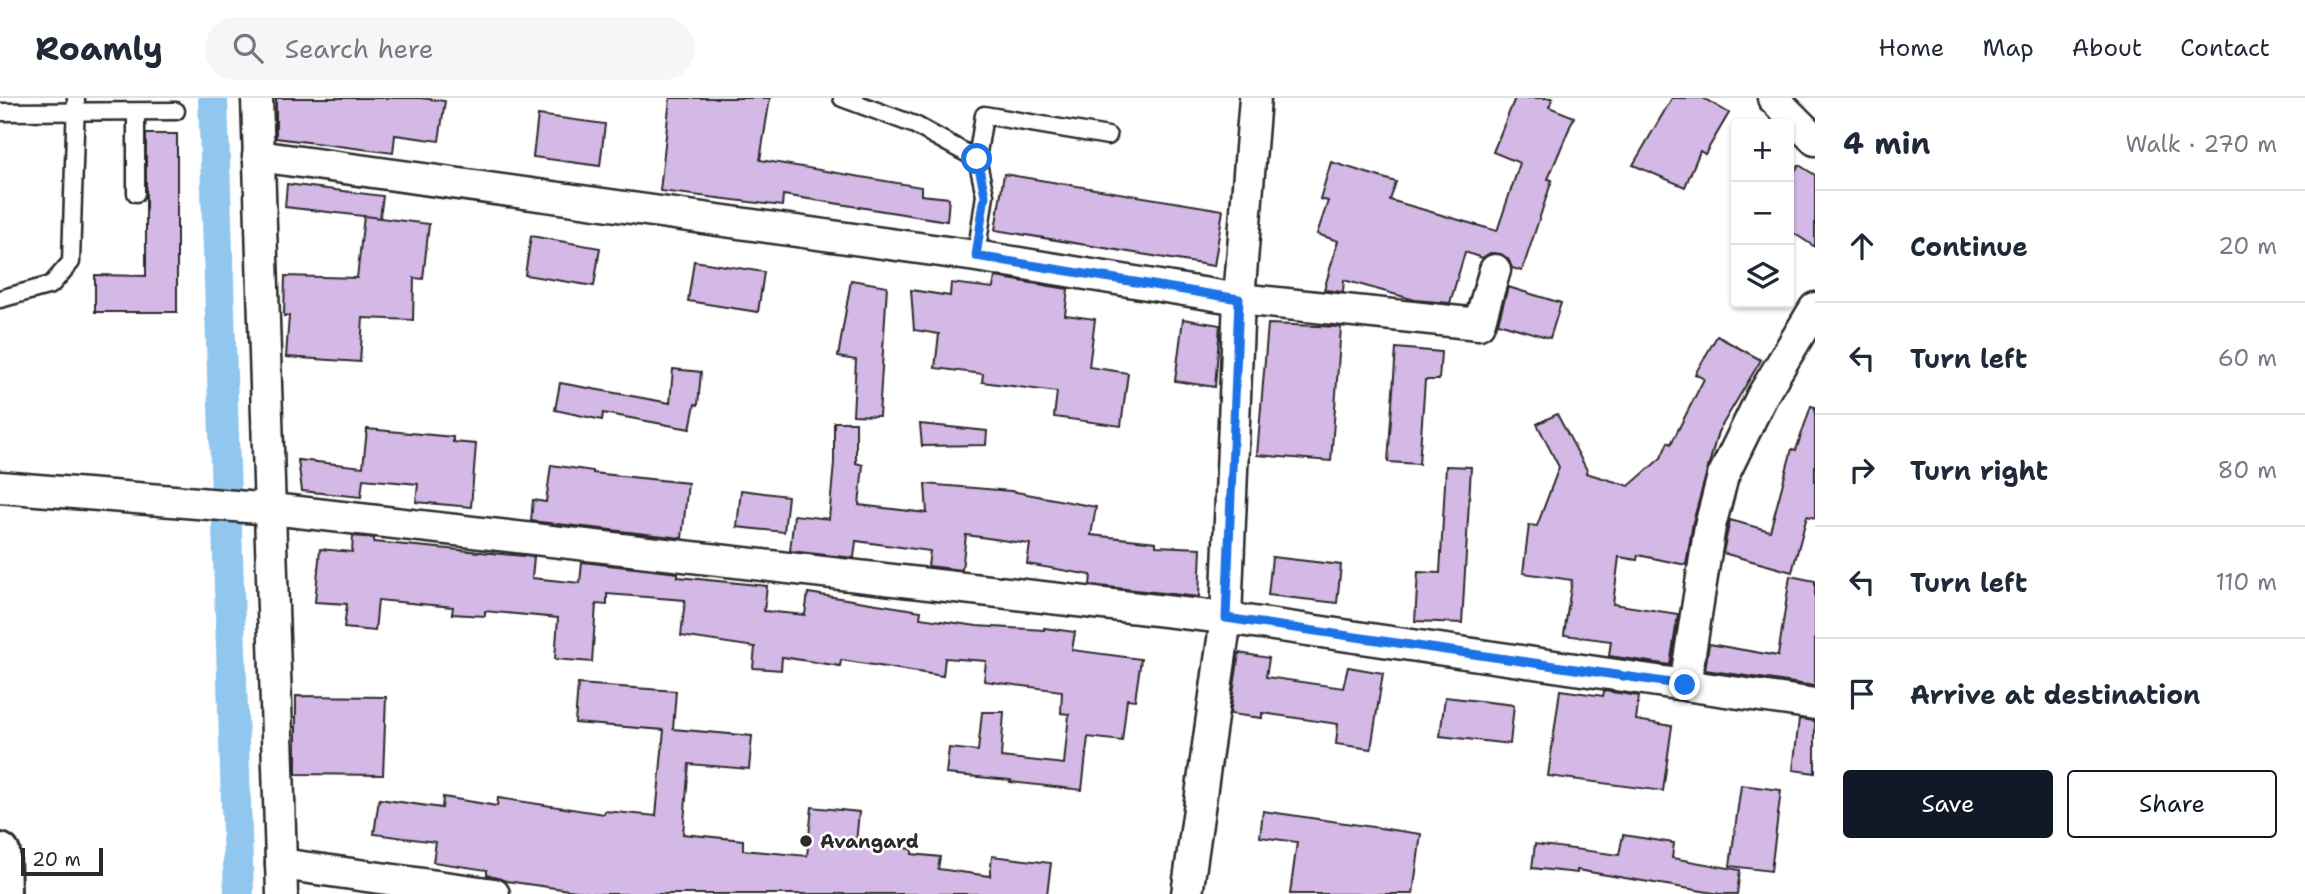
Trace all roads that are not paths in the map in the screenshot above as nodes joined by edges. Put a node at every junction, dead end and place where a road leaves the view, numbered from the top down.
1 (257, 98) edge
2 (842, 98) edge
3 (1255, 98) edge
4 (1773, 98) edge
5 (76, 105) edge
6 (176, 111) dead end
7 (0, 112) edge
8 (136, 113) junction
9 (1108, 135) dead end
10 (1815, 140) edge
11 (258, 156) junction
12 (977, 159) junction
13 (135, 193) dead end
14 (976, 256) junction
15 (1495, 270) dead end
16 (0, 299) edge
17 (1239, 299) junction
18 (1815, 308) edge
19 (0, 487) edge
20 (272, 509) junction
21 (1226, 618) junction
22 (1685, 685) junction
23 (1815, 704) edge
24 (0, 853) edge
25 (281, 864) junction
26 (1, 894) edge
27 (282, 894) edge
28 (494, 894) edge
29 (1187, 894) edge

1 - 11 street
2 - 12 lane
3 - 17 street
4 - 10 street
5 - 7 lane
5 - 8 lane
5 - 16 lane
6 - 8 lane
8 - 13 lane
9 - 12 lane
11 - 14 street
11 - 20 street
12 - 14 lane
14 - 17 street
15 - 17 street
17 - 21 street
18 - 22 street
19 - 20 street
20 - 21 street
20 - 25 street
21 - 22 street
21 - 29 street
22 - 23 street
24 - 26 main road
25 - 27 street
25 - 28 street

